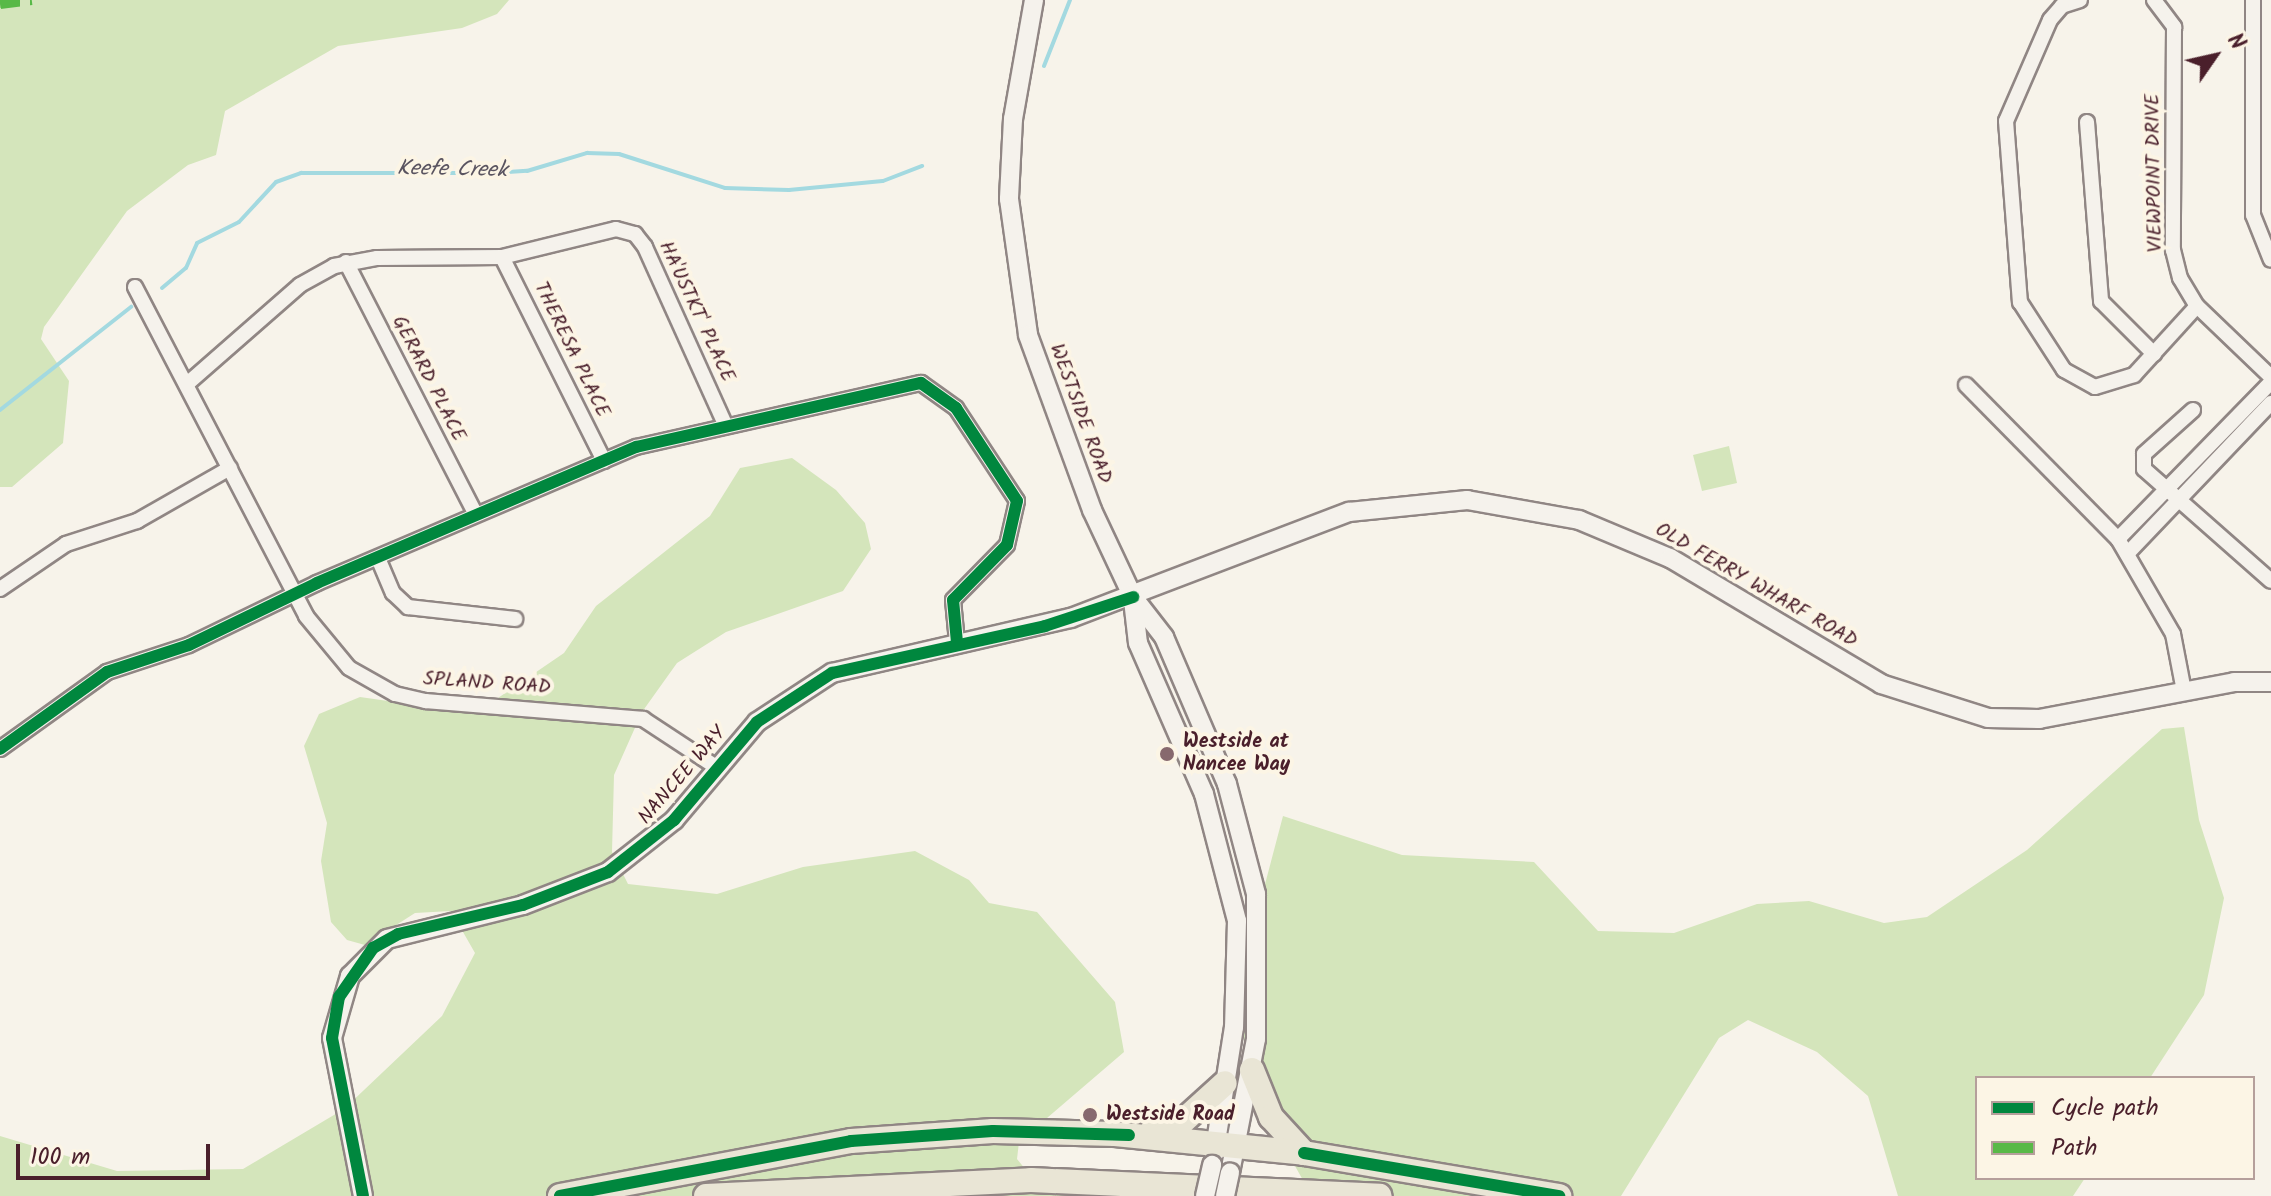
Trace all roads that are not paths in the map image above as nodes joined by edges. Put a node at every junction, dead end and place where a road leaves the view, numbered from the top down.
1 (1034, 0) edge
2 (2080, 0) edge
3 (2154, 0) edge
4 (2253, 0) edge
5 (2087, 122) dead end
6 (502, 257) junction
7 (2271, 260) edge
8 (346, 262) junction
9 (135, 287) dead end
10 (2197, 306) junction
11 (2154, 354) junction
12 (2271, 379) edge
13 (187, 384) junction
14 (1966, 385) dead end
15 (2271, 403) edge
16 (2193, 410) dead end
17 (725, 424) junction
18 (604, 461) junction
19 (230, 468) junction
20 (2166, 489) junction
21 (2179, 499) junction
22 (475, 513) junction
23 (2118, 539) junction
24 (2128, 553) junction
25 (378, 558) junction
26 (2271, 581) edge
27 (0, 589) edge
28 (293, 594) junction
29 (1133, 597) junction
30 (515, 619) dead end
31 (957, 642) junction
32 (2271, 682) edge
33 (2184, 691) junction
34 (0, 749) edge
35 (716, 767) junction
36 (1252, 1070) junction
37 (1225, 1083) junction
38 (1129, 1135) junction
39 (1221, 1152) junction
40 (1304, 1153) junction
41 (363, 1196) edge
42 (560, 1196) edge
43 (706, 1196) edge
44 (1205, 1196) edge
45 (1225, 1196) edge
46 (1380, 1196) edge
47 (1559, 1196) edge

1 - 29 street, WESTSIDE ROAD
2 - 11 street
3 - 10 street, VIEWPOINT DRIVE
4 - 7 street
5 - 11 street
6 - 8 street, HA'USTKT' PLACE
6 - 17 street, HA'USTKT' PLACE
6 - 18 street, THERESA PLACE
8 - 13 street, HA'USTKT' PLACE
8 - 22 street, GERARD PLACE
9 - 13 street, SPLAND ROAD
10 - 11 street
10 - 12 street, VIEWPOINT DRIVE
12 - 20 street
13 - 19 street, SPLAND ROAD
14 - 23 street
15 - 21 street
16 - 20 street
17 - 18 street
17 - 31 street
18 - 22 street
19 - 27 street
19 - 28 street, SPLAND ROAD
20 - 21 street
20 - 23 street
21 - 24 street
21 - 26 street
22 - 25 street
23 - 24 street
24 - 33 street
25 - 28 street
25 - 30 street
28 - 34 street
28 - 35 street, SPLAND ROAD
29 - 31 street, NANCEE WAY
29 - 33 street, OLD FERRY WHARF ROAD
29 - 36 street, WESTSIDE ROAD
29 - 37 street, WESTSIDE ROAD
31 - 35 street, NANCEE WAY
32 - 33 street, OLD FERRY WHARF ROAD
35 - 41 street, NANCEE WAY
36 - 39 street, WESTSIDE ROAD
36 - 40 highway
37 - 38 highway
37 - 39 street, WESTSIDE ROAD
38 - 39 highway
38 - 42 highway
39 - 40 highway
39 - 44 street, WESTSIDE ROAD, bridge
39 - 45 street, WESTSIDE ROAD, bridge
40 - 47 highway
43 - 46 highway

